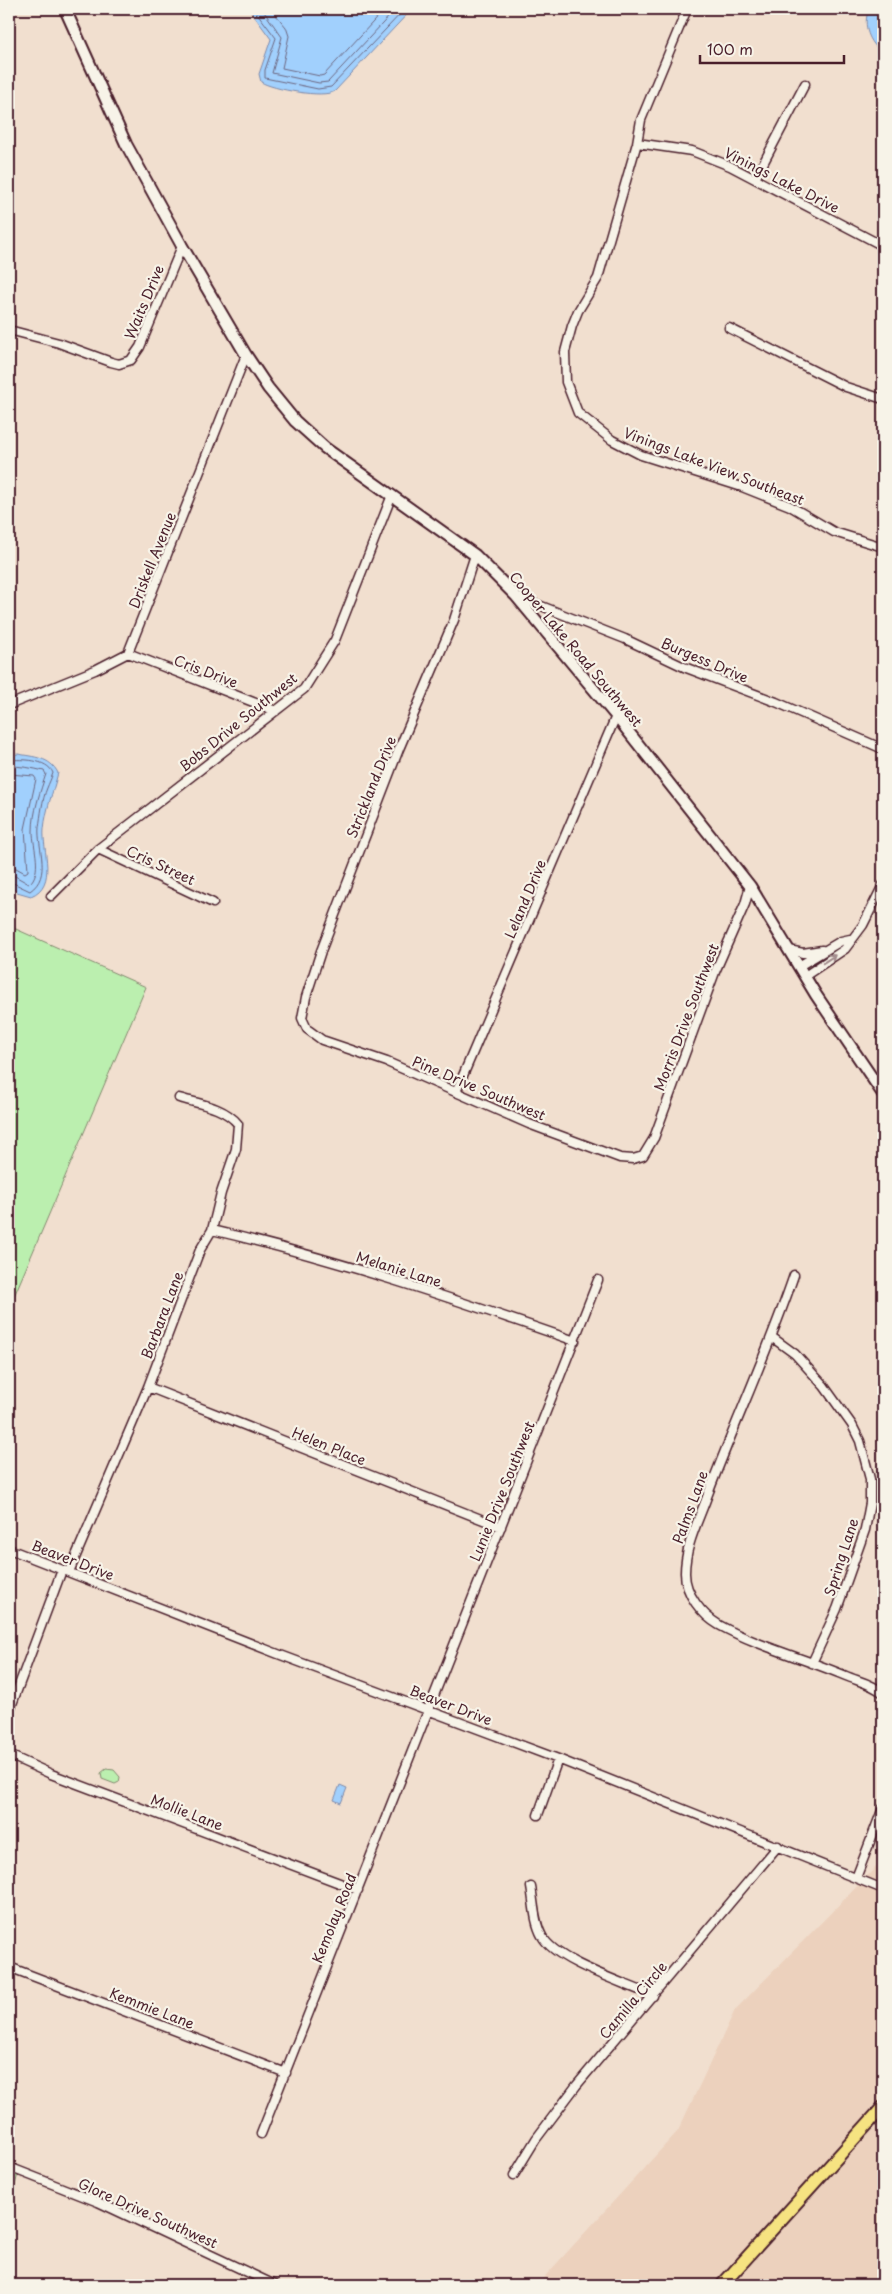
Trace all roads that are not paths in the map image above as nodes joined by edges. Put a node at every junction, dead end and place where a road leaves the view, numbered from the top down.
1 (65, 9) edge
2 (687, 9) edge
3 (806, 84) dead end
4 (637, 144) junction
5 (755, 179) junction
6 (182, 246) junction
7 (883, 246) edge
8 (729, 328) dead end
9 (9, 330) edge
10 (246, 355) junction
11 (883, 399) edge
12 (392, 495) junction
13 (883, 547) edge
14 (475, 555) junction
15 (516, 596) junction
16 (128, 654) junction
17 (9, 705) edge
18 (276, 711) junction
19 (616, 716) junction
20 (883, 749) edge
21 (98, 849) junction
22 (883, 885) edge
23 (750, 886) junction
24 (51, 896) dead end
25 (213, 903) dead end
26 (850, 940) junction
27 (828, 948) junction
28 (789, 950) junction
29 (799, 966) junction
30 (805, 976) junction
31 (307, 1029) joint
32 (456, 1092) junction
33 (882, 1092) edge
34 (179, 1098) dead end
35 (643, 1156) joint
36 (212, 1230) junction
37 (794, 1275) dead end
38 (598, 1280) dead end
39 (773, 1338) junction
40 (575, 1341) junction
41 (148, 1387) junction
42 (502, 1527) junction
43 (9, 1549) edge
44 (66, 1571) junction
45 (812, 1663) junction
46 (883, 1693) edge
47 (429, 1710) junction
48 (9, 1712) edge
49 (9, 1755) edge
50 (558, 1759) junction
51 (883, 1808) edge
52 (538, 1815) dead end
53 (778, 1846) junction
54 (856, 1878) junction
55 (531, 1888) dead end
56 (883, 1889) edge
57 (358, 1890) junction
58 (9, 1967) edge
59 (653, 1996) junction
60 (286, 2073) junction
61 (883, 2107) edge
62 (261, 2134) dead end
63 (9, 2167) edge
64 (514, 2175) dead end
65 (275, 2285) edge
66 (722, 2285) edge

1 - 6 street, Cooper Lake Road Southwest
2 - 4 street, Vinings Lake View Southeast
3 - 5 street
4 - 5 street, Vinings Lake Drive
4 - 13 street, Vinings Lake View Southeast
5 - 7 street, Vinings Lake Drive
6 - 9 street, Waits Drive
6 - 10 street, Cooper Lake Road Southwest
8 - 11 street
10 - 12 street, Cooper Lake Road Southwest
10 - 16 street, Driskell Avenue
12 - 14 street, Cooper Lake Road Southwest
12 - 18 street, Bobs Drive Southwest
14 - 15 street, Cooper Lake Road Southwest
14 - 31 street, Strickland Drive
15 - 19 street, Cooper Lake Road Southwest
15 - 20 street, Burgess Drive
16 - 17 street
16 - 18 street, Cris Drive
18 - 21 street, Bobs Drive Southwest
19 - 23 street, Cooper Lake Road Southwest
19 - 32 street, Leland Drive
21 - 24 street, Bobs Drive Southwest
21 - 25 street, Cris Street
22 - 26 street
23 - 28 street, Cooper Lake Road Southwest
23 - 35 street, Morris Drive Southwest
26 - 27 street
30 -> 26 street
27 - 28 street
27 - 29 street
28 - 29 street, Cooper Lake Road Southwest
29 - 30 street, Cooper Lake Road Southwest
30 - 33 street, Cooper Lake Road Southwest
31 - 32 street, Pine Drive Southwest
32 - 35 street, Pine Drive Southwest
34 - 36 street, Barbara Lane
36 - 40 street, Melanie Lane
36 - 41 street, Barbara Lane
37 - 39 street, Palms Lane
38 - 40 street, Lunie Drive Southwest
39 - 45 street, Spring Lane
39 - 45 street, Palms Lane
40 - 42 street, Lunie Drive Southwest
41 - 42 street, Helen Place
41 - 44 street, Barbara Lane
42 - 47 street, Lunie Drive Southwest
43 - 44 street, Beaver Drive
44 - 47 street, Beaver Drive
44 - 48 street, Barbara Lane
45 - 46 street, Palms Lane
47 - 50 street, Beaver Drive
47 - 57 street, Kemolay Road
49 - 57 street, Mollie Lane
50 - 52 street
50 - 53 street, Beaver Drive
51 - 54 street
53 - 54 street, Beaver Drive
53 - 59 street, Camilla Circle
54 - 56 street, Beaver Drive
55 - 59 street
57 - 60 street, Kemolay Road
58 - 60 street, Kemmie Lane
59 - 64 street, Camilla Circle
60 - 62 street, Kemolay Road
61 - 66 main road
63 - 65 street, Glore Drive Southwest

